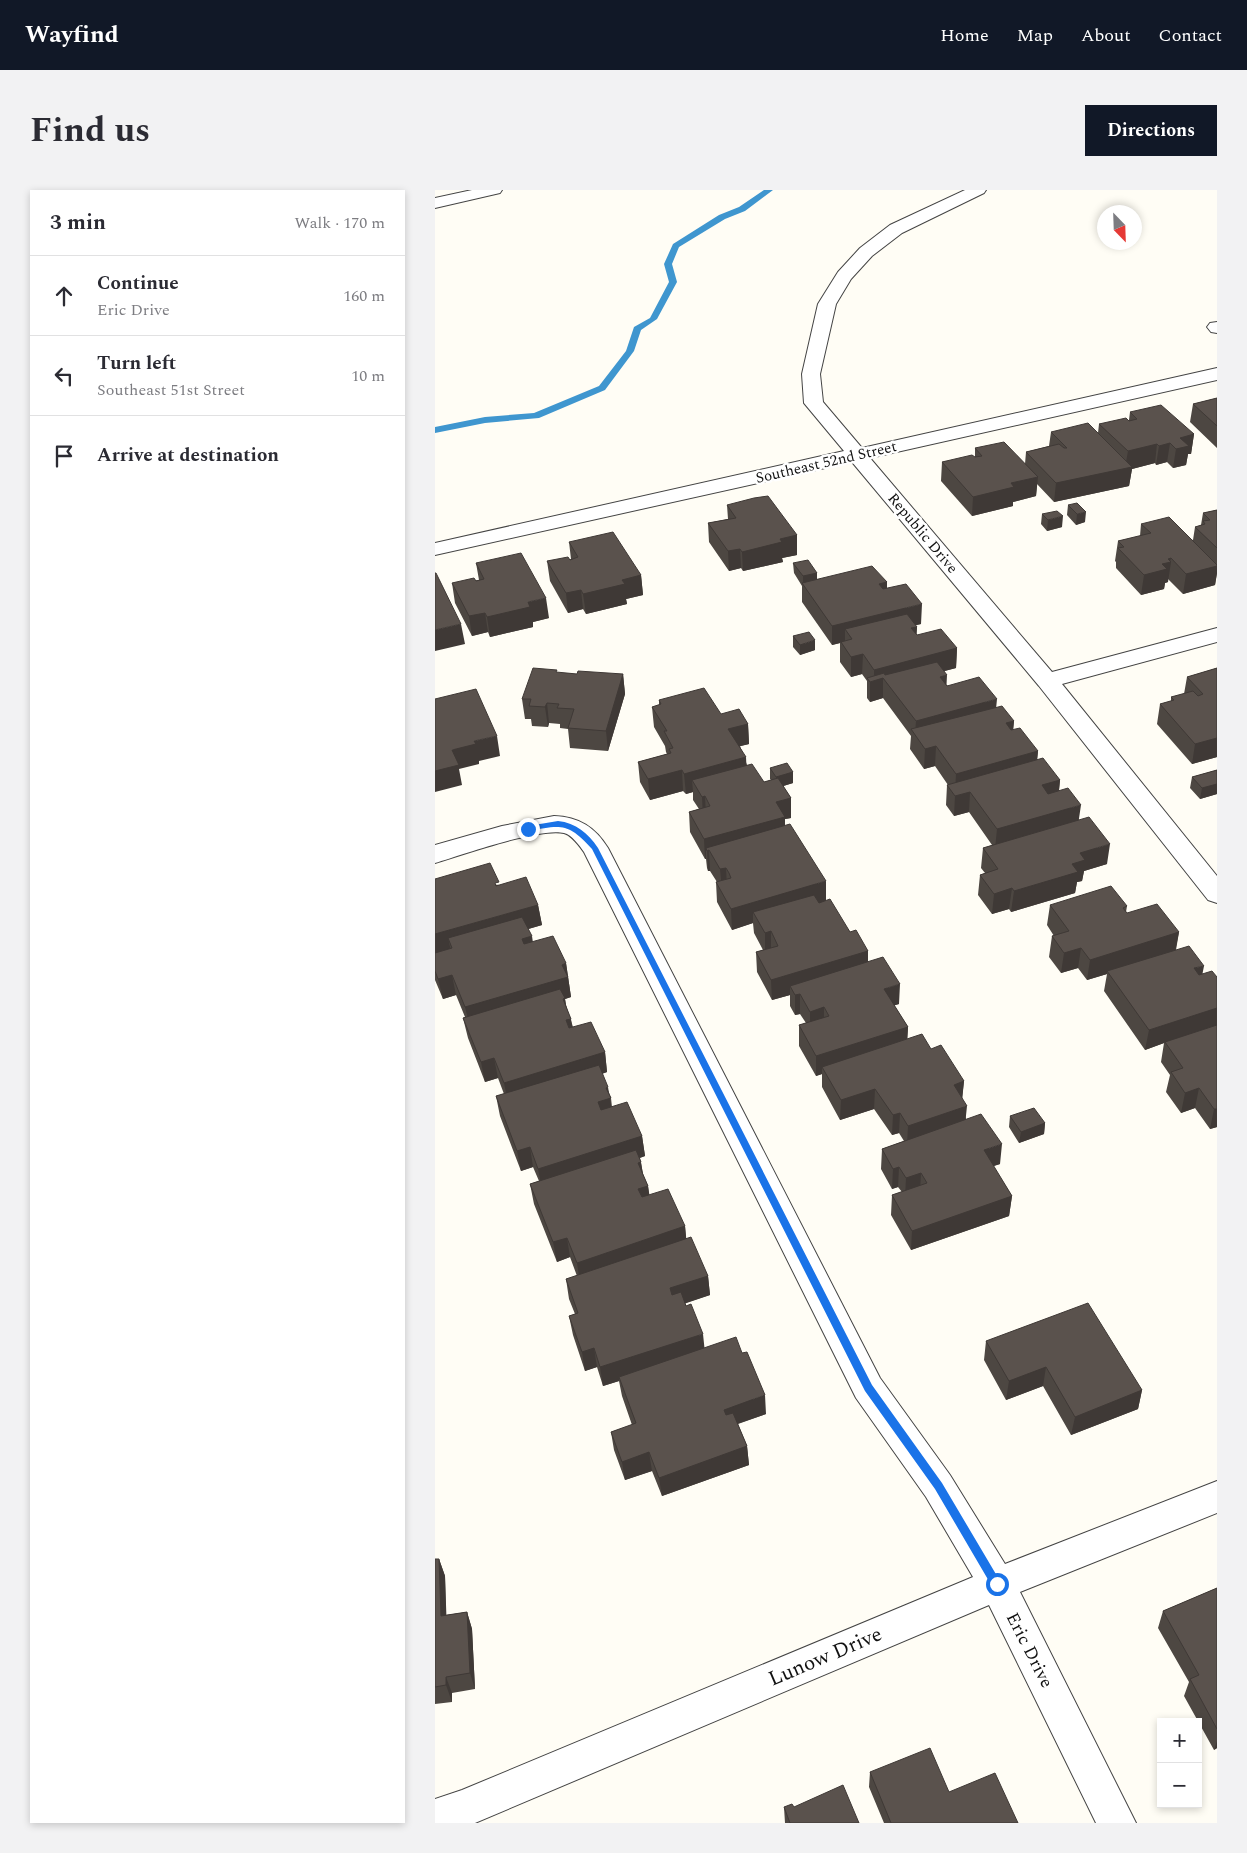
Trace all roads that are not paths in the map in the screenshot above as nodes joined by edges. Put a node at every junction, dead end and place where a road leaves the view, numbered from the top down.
1 (494, 190) edge
2 (978, 190) edge
3 (435, 202) edge
4 (1217, 374) edge
5 (857, 454) junction
6 (435, 549) edge
7 (1217, 635) edge
8 (1047, 682) junction
9 (435, 854) edge
10 (1217, 894) edge
11 (1217, 1497) edge
12 (997, 1584) junction
13 (435, 1818) edge
14 (1117, 1823) edge

1 - 3 street
2 - 5 street, Republic Drive
4 - 5 street, Southeast 52nd Street
5 - 6 street, Southeast 52nd Street
5 - 8 street, Republic Drive
7 - 8 street
8 - 10 street, Republic Drive
9 - 12 street, Eric Drive
11 - 12 street, Lunow Drive
12 - 13 street, Lunow Drive
12 - 14 street, Eric Drive

